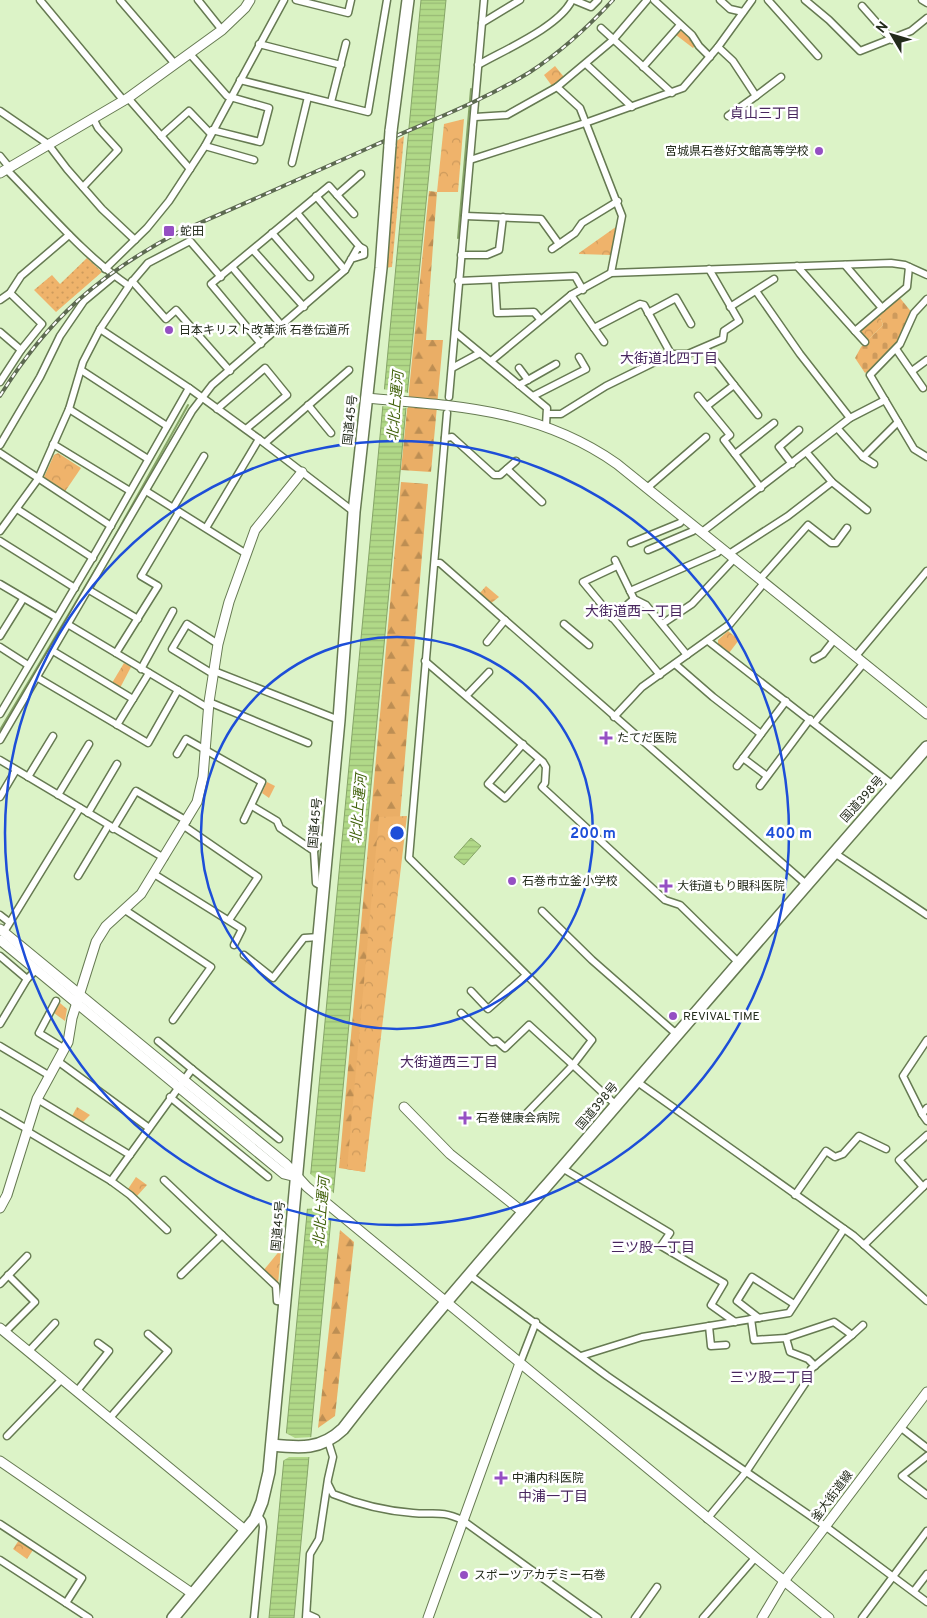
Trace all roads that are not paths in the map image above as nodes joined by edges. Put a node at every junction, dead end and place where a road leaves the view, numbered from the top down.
1 (40, 0) edge
2 (120, 0) edge
3 (198, 0) edge
4 (250, 0) edge
5 (284, 0) edge
6 (296, 0) edge
7 (351, 0) edge
8 (387, 0) edge
9 (408, 0) edge
10 (484, 0) edge
11 (520, 0) edge
12 (573, 0) edge
13 (598, 0) edge
14 (647, 0) edge
15 (654, 0) edge
16 (720, 0) edge
17 (752, 0) edge
18 (768, 0) edge
19 (805, 0) edge
20 (922, 0) edge
21 (927, 3) edge
22 (862, 6) dead end
23 (743, 12) junction
24 (482, 22) junction
25 (926, 22) edge
26 (680, 25) junction
27 (601, 28) dead end
28 (222, 30) junction
29 (613, 40) junction
30 (892, 40) junction
31 (346, 43) dead end
32 (260, 44) junction
33 (718, 47) junction
34 (190, 54) junction
35 (818, 56) dead end
36 (710, 57) junction
37 (175, 64) junction
38 (586, 64) junction
39 (341, 65) junction
40 (478, 65) junction
41 (643, 66) junction
42 (781, 77) dead end
43 (240, 80) junction
44 (557, 87) junction
45 (672, 93) junction
46 (756, 96) junction
47 (308, 97) junction
48 (126, 99) junction
49 (230, 99) junction
50 (331, 102) junction
51 (632, 107) junction
52 (0, 110) edge
53 (728, 116) dead end
54 (475, 117) junction
55 (93, 118) junction
56 (586, 123) junction
57 (211, 132) junction
58 (161, 136) junction
59 (48, 144) junction
60 (205, 146) junction
61 (0, 156) edge
62 (254, 160) dead end
63 (470, 160) junction
64 (292, 163) dead end
65 (190, 169) junction
66 (5, 170) edge
67 (362, 174) dead end
68 (83, 187) junction
69 (337, 195) junction
70 (316, 196) junction
71 (618, 201) junction
72 (297, 212) junction
73 (354, 214) dead end
74 (465, 216) junction
75 (503, 218) junction
76 (272, 233) junction
77 (69, 235) junction
78 (135, 240) junction
79 (559, 244) junction
80 (552, 249) dead end
81 (253, 250) junction
82 (461, 254) junction
83 (845, 265) junction
84 (797, 266) junction
85 (232, 267) junction
86 (910, 267) junction
87 (105, 269) junction
88 (709, 269) junction
89 (345, 270) junction
90 (611, 273) junction
91 (927, 275) edge
92 (114, 276) junction
93 (221, 276) junction
94 (310, 277) dead end
95 (774, 279) dead end
96 (495, 280) junction
97 (458, 281) junction
98 (130, 283) junction
99 (583, 290) junction
100 (756, 291) junction
101 (10, 293) junction
102 (571, 295) junction
103 (927, 299) edge
104 (0, 300) edge
105 (304, 307) junction
106 (730, 307) junction
107 (882, 308) junction
108 (648, 313) junction
109 (540, 319) junction
110 (691, 324) dead end
111 (282, 326) junction
112 (594, 328) junction
113 (100, 329) junction
114 (856, 331) junction
115 (0, 332) edge
116 (455, 332) junction
117 (604, 342) dead end
118 (866, 342) dead end
119 (261, 344) junction
120 (705, 348) junction
121 (896, 349) junction
122 (21, 350) junction
123 (480, 353) junction
124 (671, 354) junction
125 (578, 357) dead end
126 (927, 360) edge
127 (491, 361) junction
128 (556, 364) dead end
129 (452, 368) junction
130 (519, 368) dead end
131 (81, 370) junction
132 (349, 370) dead end
133 (230, 371) junction
134 (912, 371) junction
135 (528, 380) junction
136 (0, 382) edge
137 (519, 385) junction
138 (734, 385) junction
139 (189, 388) junction
140 (923, 388) dead end
141 (533, 396) junction
142 (698, 396) dead end
143 (202, 397) junction
144 (449, 397) dead end
145 (372, 399) junction
146 (885, 400) junction
147 (308, 405) junction
148 (707, 406) junction
149 (69, 409) junction
150 (217, 409) junction
151 (448, 413) dead end
152 (548, 414) junction
153 (758, 415) dead end
154 (850, 418) junction
155 (898, 422) junction
156 (774, 423) dead end
157 (546, 425) junction
158 (167, 426) junction
159 (246, 429) junction
160 (838, 429) junction
161 (799, 430) dead end
162 (331, 433) dead end
163 (706, 437) dead end
164 (445, 438) junction
165 (262, 441) junction
166 (53, 444) junction
167 (0, 445) edge
168 (807, 453) junction
169 (0, 454) edge
170 (735, 454) junction
171 (204, 456) dead end
172 (863, 457) junction
173 (927, 457) edge
174 (148, 459) junction
175 (516, 461) dead end
176 (792, 464) junction
177 (874, 464) dead end
178 (507, 469) junction
179 (302, 472) junction
180 (38, 479) junction
181 (832, 482) junction
182 (647, 488) junction
183 (760, 488) junction
184 (130, 491) junction
185 (146, 491) junction
186 (542, 502) dead end
187 (17, 509) junction
188 (176, 510) junction
189 (866, 510) dead end
190 (354, 512) junction
191 (684, 518) junction
192 (111, 526) junction
193 (206, 528) junction
194 (847, 528) dead end
195 (699, 530) junction
196 (0, 531) edge
197 (0, 541) edge
198 (631, 543) dead end
199 (648, 550) dead end
200 (245, 553) junction
201 (728, 554) junction
202 (93, 558) junction
203 (435, 563) junction
204 (927, 570) edge
205 (762, 581) junction
206 (0, 584) edge
207 (74, 588) junction
208 (89, 590) junction
209 (630, 591) junction
210 (23, 599) junction
211 (634, 599) junction
212 (173, 612) dead end
213 (56, 617) junction
214 (612, 618) junction
215 (138, 619) junction
216 (504, 620) junction
217 (564, 624) dead end
218 (662, 624) junction
219 (68, 625) junction
220 (0, 636) edge
221 (834, 640) junction
222 (708, 641) junction
223 (487, 642) dead end
224 (218, 644) junction
225 (589, 645) dead end
226 (0, 647) edge
227 (53, 651) junction
228 (116, 653) junction
229 (687, 655) junction
230 (855, 657) junction
231 (814, 659) dead end
232 (425, 661) junction
233 (676, 664) junction
234 (863, 664) junction
235 (28, 665) junction
236 (141, 668) junction
237 (214, 672) junction
238 (489, 672) dead end
239 (149, 673) junction
240 (660, 675) junction
241 (38, 678) junction
242 (178, 690) junction
243 (467, 695) junction
244 (0, 696) edge
245 (133, 699) junction
246 (8, 701) junction
247 (786, 701) junction
248 (208, 705) junction
249 (0, 714) edge
250 (927, 714) edge
251 (614, 717) junction
252 (339, 720) junction
253 (812, 721) junction
254 (117, 725) junction
255 (761, 734) junction
256 (53, 736) dead end
257 (0, 740) edge
258 (308, 743) dead end
259 (89, 744) dead end
260 (523, 744) junction
261 (927, 747) edge
262 (206, 750) junction
263 (177, 754) dead end
264 (743, 758) junction
265 (0, 760) edge
266 (539, 760) junction
267 (117, 764) dead end
268 (737, 766) dead end
269 (16, 770) junction
270 (767, 776) junction
271 (28, 777) junction
272 (893, 785) junction
273 (760, 786) dead end
274 (58, 795) junction
275 (0, 797) edge
276 (252, 806) junction
277 (80, 808) junction
278 (88, 813) junction
279 (244, 820) dead end
280 (186, 823) junction
281 (111, 827) junction
282 (328, 840) junction
283 (314, 850) junction
284 (833, 852) junction
285 (164, 858) junction
286 (154, 874) junction
287 (78, 876) dead end
288 (806, 884) junction
289 (323, 887) junction
290 (125, 910) junction
291 (542, 911) dead end
292 (0, 915) edge
293 (927, 915) edge
294 (230, 920) junction
295 (9, 922) junction
296 (319, 937) junction
297 (2, 938) edge
298 (234, 945) dead end
299 (244, 955) dead end
300 (0, 956) edge
301 (738, 962) junction
302 (35, 971) junction
303 (525, 976) junction
304 (27, 979) junction
305 (472, 991) dead end
306 (80, 994) junction
307 (56, 1001) dead end
308 (76, 1004) junction
309 (461, 1013) dead end
310 (173, 1020) dead end
311 (0, 1024) edge
312 (679, 1032) junction
313 (927, 1040) edge
314 (158, 1041) dead end
315 (0, 1046) edge
316 (65, 1049) junction
317 (58, 1062) junction
318 (573, 1065) junction
319 (192, 1069) junction
320 (50, 1076) junction
321 (184, 1079) junction
322 (636, 1081) junction
323 (178, 1087) junction
324 (170, 1097) junction
325 (38, 1099) junction
326 (616, 1105) junction
327 (404, 1107) dead end
328 (927, 1108) edge
329 (0, 1114) edge
330 (922, 1114) junction
331 (520, 1120) dead end
332 (927, 1120) edge
333 (149, 1128) junction
334 (27, 1130) junction
335 (927, 1135) edge
336 (279, 1139) dead end
337 (886, 1149) dead end
338 (130, 1155) junction
339 (562, 1168) junction
340 (268, 1177) dead end
341 (164, 1180) dead end
342 (300, 1180) junction
343 (111, 1181) junction
344 (925, 1185) edge
345 (795, 1195) junction
346 (0, 1208) edge
347 (524, 1213) junction
348 (167, 1230) dead end
349 (844, 1230) junction
350 (222, 1235) junction
351 (864, 1245) junction
352 (27, 1256) dead end
353 (468, 1274) junction
354 (8, 1275) junction
355 (182, 1275) dead end
356 (1, 1281) edge
357 (446, 1301) junction
358 (927, 1301) edge
359 (285, 1302) junction
360 (794, 1304) junction
361 (759, 1318) junction
362 (752, 1319) junction
363 (536, 1322) junction
364 (735, 1322) junction
365 (55, 1323) dead end
366 (709, 1326) junction
367 (863, 1326) dead end
368 (3, 1330) edge
369 (148, 1334) dead end
370 (852, 1335) junction
371 (786, 1338) junction
372 (98, 1343) dead end
373 (726, 1345) dead end
374 (29, 1351) junction
375 (581, 1356) junction
376 (520, 1363) junction
377 (815, 1366) junction
378 (62, 1379) junction
379 (77, 1391) junction
380 (927, 1392) edge
381 (109, 1419) junction
382 (900, 1427) junction
383 (7, 1436) dead end
384 (328, 1441) junction
385 (276, 1446) junction
386 (927, 1448) edge
387 (927, 1456) edge
388 (0, 1460) edge
389 (746, 1472) junction
390 (328, 1484) junction
391 (927, 1495) edge
392 (257, 1514) junction
393 (707, 1519) junction
394 (462, 1520) junction
395 (0, 1524) edge
396 (825, 1526) junction
397 (246, 1531) junction
398 (927, 1531) edge
399 (756, 1558) junction
400 (0, 1560) edge
401 (927, 1574) edge
402 (894, 1576) junction
403 (784, 1581) junction
404 (656, 1587) dead end
405 (914, 1591) junction
406 (193, 1594) junction
407 (927, 1602) edge
408 (66, 1603) junction
409 (306, 1616) edge
410 (89, 1618) edge
411 (172, 1618) edge
412 (254, 1618) edge
413 (316, 1618) edge
414 (428, 1618) edge
415 (598, 1618) edge
416 (636, 1618) edge
417 (703, 1618) edge
418 (762, 1618) edge
419 (829, 1618) edge
420 (862, 1618) edge

1 - 48 street
2 - 37 street
3 - 28 street
4 - 28 street
5 - 32 street
6 - 7 street
8 - 50 street
9 - 145 highway, 国道45号, bridge
10 - 24 street
11 - 24 street
12 - 13 street
12 - 40 street
14 - 29 street
15 - 26 street
16 - 23 street
17 - 23 street
18 - 35 street
19 - 30 street
20 - 21 street
22 - 30 street
23 - 33 street
24 - 40 street
25 - 30 street
26 - 36 street
26 - 41 street
27 - 29 street
28 - 34 street
29 - 38 street
29 - 41 street
31 - 39 street
32 - 39 street
32 - 43 street
33 - 36 street
33 - 46 street
34 - 37 street
34 - 49 street
36 - 45 street
37 - 48 street
38 - 44 street
38 - 51 street
39 - 50 street
40 - 54 street
41 - 45 street
42 - 46 street
43 - 47 street
43 - 49 street
44 - 54 street
44 - 56 street
45 - 51 street
46 - 53 street
47 - 50 street
47 - 64 street
48 - 55 street
48 - 58 street
49 - 57 street
49 - 57 street
51 - 56 street
52 - 59 street
54 - 63 street
55 - 59 street
55 - 68 street
56 - 63 street
56 - 71 street
57 - 58 street
57 - 60 street
58 - 65 street
59 - 66 street
59 - 68 street
60 - 62 street
60 - 65 street
61 - 66 street
63 - 74 street
65 - 78 street
66 - 77 street
67 - 69 street
68 - 78 street
69 - 70 street
69 - 73 street
70 - 72 street
70 - 89 street
71 - 79 street
71 - 90 street
72 - 76 street
72 - 89 street
74 - 75 street
74 - 82 street
75 - 79 street
75 - 82 street
76 - 81 street
76 - 94 street
77 - 87 street
77 - 101 street
78 - 87 street
79 - 80 street
81 - 85 street
81 - 105 street
82 - 97 street
83 - 84 street
83 - 86 street
83 - 107 street
84 - 88 street
84 - 114 street
85 - 93 street
85 - 111 street
86 - 91 street
86 - 107 street
87 - 92 street
88 - 90 street
88 - 106 street
89 - 105 street
90 - 99 street
92 - 98 street
92 - 167 street
93 - 98 street
93 - 119 street
95 - 100 street
96 - 97 street
96 - 99 street
96 - 109 street
97 - 116 street
98 - 113 street
98 - 133 street
99 - 102 street
100 - 106 street
100 - 154 street
101 - 104 street
101 - 122 street
102 - 109 street
102 - 112 street
103 - 121 street
105 - 111 street
106 - 120 street
107 - 114 street
108 - 110 street
108 - 112 street
108 - 124 street
109 - 127 street
111 - 119 street
112 - 117 street
113 - 131 street
113 - 139 street
114 - 118 street
115 - 122 street
116 - 123 street
116 - 129 street
119 - 133 street
120 - 124 street
120 - 138 street
121 - 134 street
121 - 146 street
122 - 136 street
123 - 127 street
123 - 129 street
124 - 152 street
125 - 141 street
126 - 134 street
127 - 137 street
128 - 135 street
129 - 144 street
130 - 135 street
131 - 149 street
131 - 158 street
132 - 147 street
133 - 143 street
134 - 140 street
135 - 137 street
137 - 141 street
138 - 148 street
138 - 153 street
139 - 143 street
139 - 158 street
141 - 152 street
142 - 148 street
143 - 150 street
143 - 185 street
145 - 157 street
145 - 190 highway, 国道45号
146 - 154 street
146 - 155 street
147 - 162 street
147 - 165 street
148 - 170 street
149 - 166 street
149 - 174 street
150 - 159 street
150 - 159 street
151 - 164 street
152 - 157 street
154 - 160 street
155 - 172 street
155 - 173 street
156 - 170 street
157 - 182 street
158 - 174 street
159 - 165 street
160 - 168 street
160 - 172 street
161 - 176 street
163 - 182 street
164 - 178 street
164 - 203 street
165 - 179 street
165 - 193 street
166 - 180 street
166 - 184 street
168 - 176 street
168 - 181 street
169 - 180 street
170 - 183 street
171 - 188 street
172 - 177 street
174 - 184 street
175 - 178 street
176 - 183 street
178 - 186 street
179 - 190 street
179 - 200 street
180 - 187 street
180 - 192 street
181 - 189 street
181 - 201 street
182 - 191 street
183 - 195 street
184 - 192 street
185 - 188 street
185 - 208 street
187 - 196 street
187 - 202 street
188 - 193 street
188 - 215 street
190 - 252 highway, 国道45号
191 - 195 street
191 - 198 street
192 - 202 street
193 - 200 street
194 - 205 street
195 - 199 street
195 - 201 street
197 - 207 street
200 - 224 street
201 - 205 street
201 - 209 street
201 - 218 street
202 - 207 street
203 - 216 street
203 - 232 street
204 - 230 street
205 - 221 street
205 - 222 street
206 - 210 street
207 - 213 street
208 - 215 street
208 - 219 street
209 - 211 street
209 - 214 street
210 - 213 street
210 - 220 street
211 - 214 street
211 - 218 street
212 - 236 street
213 - 235 street
214 - 240 street
215 - 228 street
216 - 223 street
216 - 251 street
217 - 225 street
218 - 229 street
219 - 227 street
219 - 228 street
221 - 230 street
221 - 231 street
222 - 229 street
222 - 247 street
224 - 237 street
224 - 237 street
226 - 235 street
227 - 241 street
227 - 245 street
228 - 236 street
229 - 233 street
230 - 234 street
232 - 243 street
232 - 303 street
233 - 240 street
233 - 255 street
234 - 250 street
234 - 253 street
235 - 246 street
236 - 239 street
237 - 248 street
237 - 252 street
238 - 243 street
239 - 242 street
239 - 245 street
240 - 251 street
241 - 254 street
241 - 257 street
242 - 248 street
242 - 254 street
243 - 260 street
244 - 246 street
245 - 254 street
246 - 249 street
247 - 253 street
247 - 255 street
248 - 258 street
248 - 262 street
251 - 288 street
252 - 282 highway, 国道45号
253 - 270 street
253 - 272 street
255 - 264 street
256 - 271 street
259 - 274 street
260 - 266 street
260 - 266 street
261 - 272 highway, 国道398号
262 - 263 street
262 - 276 street
262 - 280 street
264 - 268 street
264 - 270 street
265 - 269 street
266 - 301 street
267 - 278 street
269 - 271 street
269 - 275 street
270 - 273 street
271 - 274 street
272 - 284 highway, 国道398号
274 - 277 street
276 - 279 street
276 - 283 street
277 - 278 street
277 - 295 street
278 - 281 street
280 - 281 street
280 - 285 street
280 - 294 street
281 - 285 street
281 - 287 street
282 - 283 street
282 - 289 highway, 国道45号
283 - 289 street
284 - 288 highway, 国道398号
284 - 293 street
285 - 286 street
286 - 290 street
286 - 294 street
288 - 301 highway, 国道398号
289 - 296 highway, 国道45号
290 - 306 street
290 - 310 street
291 - 312 street
292 - 295 street
294 - 298 street
295 - 297 street
296 - 299 street
296 - 342 highway, 国道45号
297 - 302 street
297 - 306 street
300 - 304 street
301 - 312 highway, 国道398号
302 - 304 street
302 - 308 street
303 - 305 street
303 - 318 street
304 - 311 street
306 - 308 street
306 - 321 street
307 - 316 street
308 - 316 street
308 - 323 street
309 - 318 street
312 - 322 highway, 国道398号
313 - 330 street
314 - 319 street
315 - 320 street
316 - 317 street
317 - 320 street
317 - 333 street
318 - 326 street
318 - 331 street
319 - 321 street
319 - 336 street
320 - 325 street
321 - 323 street
321 - 342 street
322 - 326 highway, 国道398号
322 - 345 street
323 - 324 street
323 - 342 street
324 - 333 street
324 - 340 street
325 - 334 street
325 - 338 street
326 - 339 highway, 国道398号
327 - 347 street
328 - 330 street
329 - 334 street
330 - 332 street
333 - 338 street
334 - 343 street
334 - 346 street
335 - 344 street
337 - 345 street
338 - 343 street
339 - 347 highway, 国道398号
339 - 364 street
341 - 350 street
342 - 357 street
342 - 359 highway, 国道45号
343 - 348 street
344 - 351 street
345 - 349 street
347 - 353 highway, 国道398号
349 - 351 street
349 - 360 street
350 - 355 street
350 - 359 street
351 - 358 street
352 - 354 street
353 - 357 highway, 国道398号
353 - 363 street
354 - 356 street
354 - 368 street
357 - 376 street
357 - 384 highway, 国道398号
359 - 385 highway, 国道45号
360 - 361 street
360 - 361 street
361 - 362 street
362 - 364 street
362 - 371 street
363 - 375 street
363 - 376 street
364 - 366 street
365 - 374 street
366 - 373 street
366 - 375 street
367 - 370 street
368 - 374 street
369 - 381 street
370 - 371 street
370 - 377 street
371 - 377 street
372 - 379 street
374 - 378 street
375 - 389 street
376 - 393 street
376 - 394 street
377 - 389 street
378 - 379 street
378 - 383 street
379 - 381 street
380 - 382 street, 釜大街道線
381 - 397 street
382 - 386 street
382 - 396 street, 釜大街道線
384 - 385 highway, 国道398号
384 - 390 street
385 - 392 highway, 国道45号
387 - 391 street
388 - 406 street
389 - 393 street
389 - 396 street
390 - 394 street
390 - 409 street
392 - 397 highway, 国道45号
392 - 412 street
393 - 399 street
394 - 414 street
394 - 415 street
395 - 408 street
396 - 402 street
396 - 403 street, 釜大街道線
397 - 406 highway, 国道45号
398 - 402 street
399 - 403 street
399 - 417 street
400 - 408 street
401 - 405 street
402 - 405 street
402 - 420 street
403 - 418 street, 釜大街道線
403 - 419 street
404 - 416 street
405 - 407 street
406 - 411 highway, 国道45号
408 - 410 street
409 - 413 street

